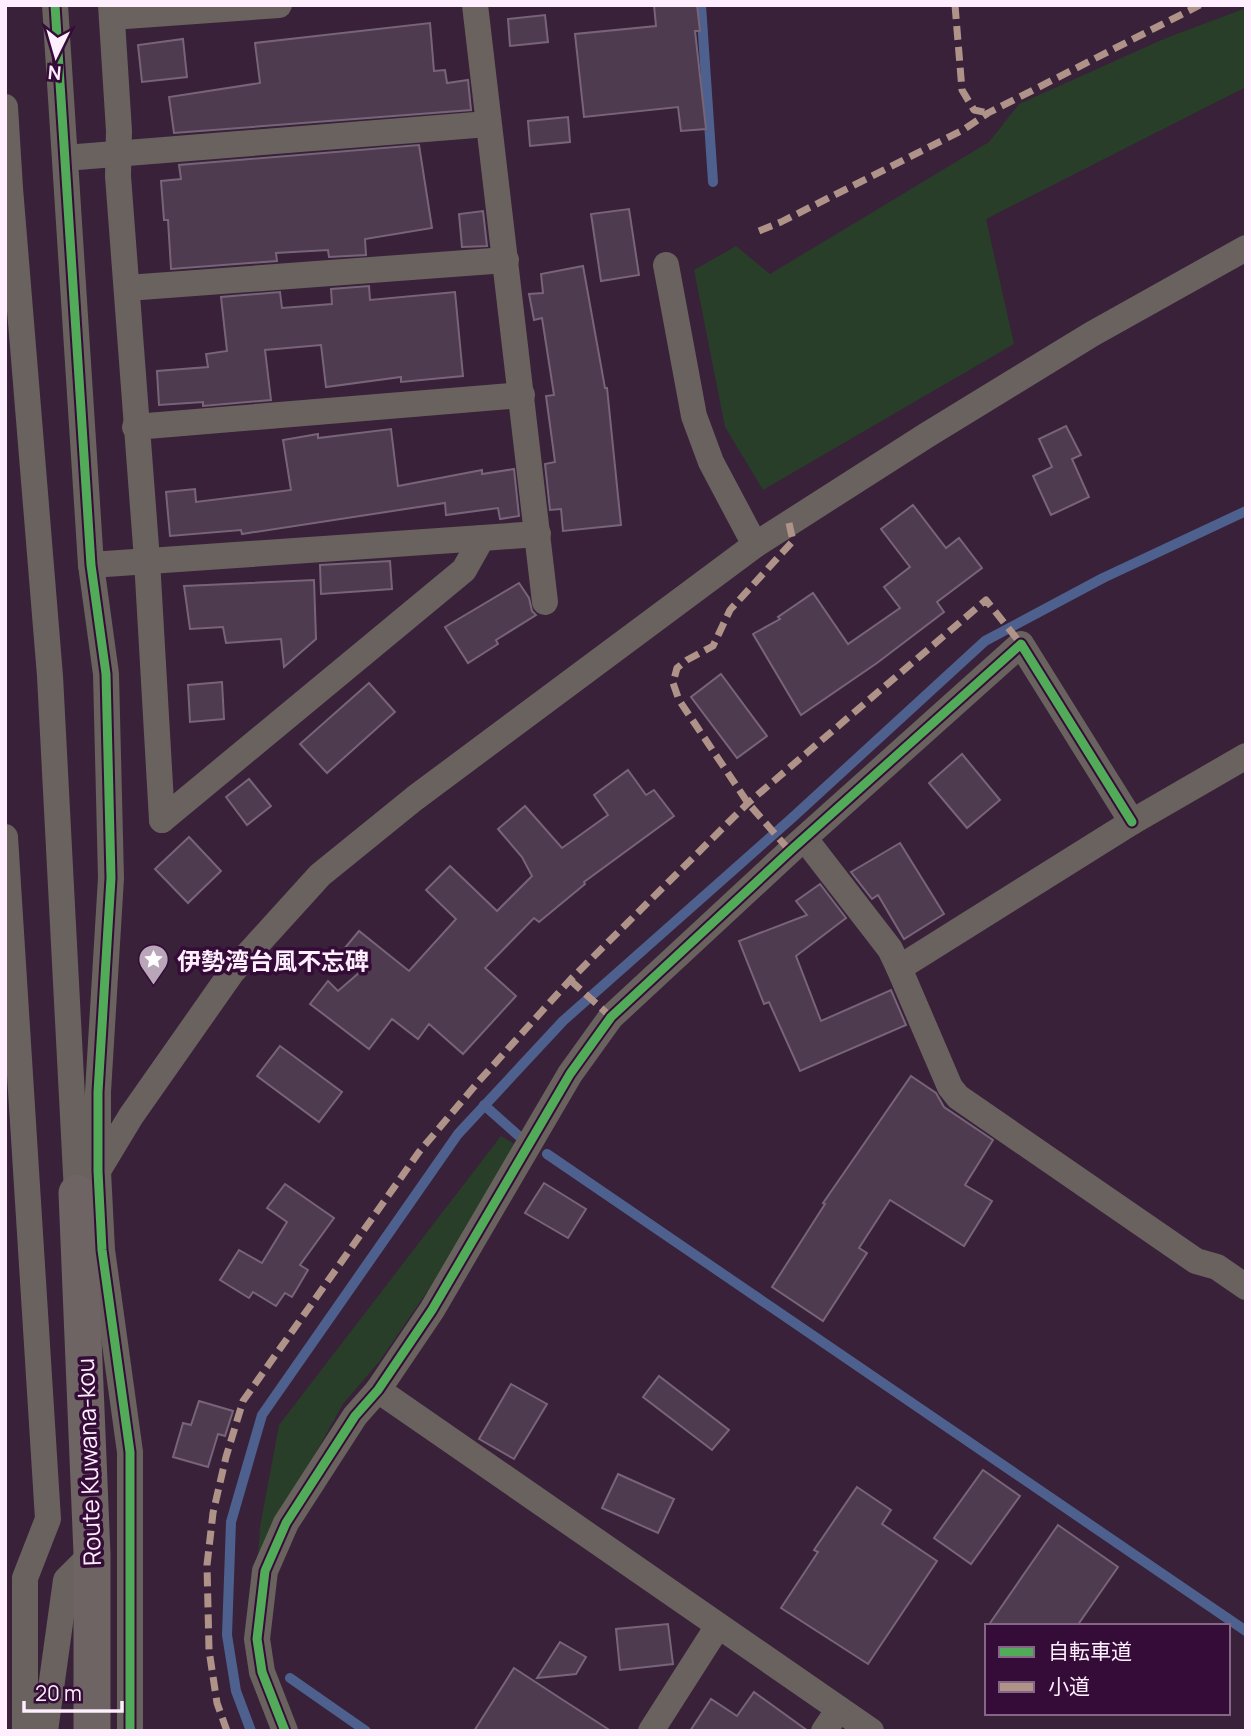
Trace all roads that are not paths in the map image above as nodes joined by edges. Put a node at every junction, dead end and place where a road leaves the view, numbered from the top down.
1 (55, 5) edge
2 (279, 5) edge
3 (475, 5) edge
4 (112, 11) edge
5 (5, 107) edge
6 (488, 124) junction
7 (118, 153) junction
8 (65, 158) junction
9 (1246, 248) edge
10 (506, 260) junction
11 (666, 265) dead end
12 (127, 288) junction
13 (522, 396) junction
14 (135, 427) junction
15 (538, 534) junction
16 (482, 538) junction
17 (755, 545) junction
18 (147, 560) junction
19 (91, 565) junction
20 (545, 602) dead end
21 (1246, 756) edge
22 (1132, 822) junction
23 (5, 837) edge
24 (805, 839) junction
25 (899, 968) junction
26 (88, 1182) junction
27 (1246, 1287) edge
28 (378, 1390) junction
29 (92, 1554) junction
30 (718, 1626) junction
31 (839, 1709) junction
32 (25, 1731) edge
33 (45, 1731) edge
34 (92, 1731) edge
35 (130, 1731) edge
36 (285, 1731) edge
37 (651, 1731) edge
38 (824, 1731) edge
39 (871, 1731) edge

1 - 8 street
2 - 4 street
3 - 6 street
4 - 7 street
5 - 26 street
6 - 7 street
6 - 10 street
7 - 8 street
7 - 12 street
8 - 19 street
9 - 17 street
10 - 12 street
10 - 13 street
11 - 17 street
12 - 14 street
13 - 14 street
13 - 15 street
14 - 18 street
15 - 16 street
15 - 20 street
16 - 18 street
16 - 18 street
17 - 26 street
18 - 19 street
19 - 26 street
21 - 22 street
22 - 24 street
22 - 25 street
23 - 32 street
24 - 25 street
24 - 28 street
25 - 27 street
26 - 29 main road, Route Kuwana-kou
26 - 35 street
28 - 30 street
28 - 36 street
29 - 33 street
29 - 34 main road, Route Kuwana-kou
30 - 31 street
30 - 37 street
31 - 38 street
31 - 39 street

